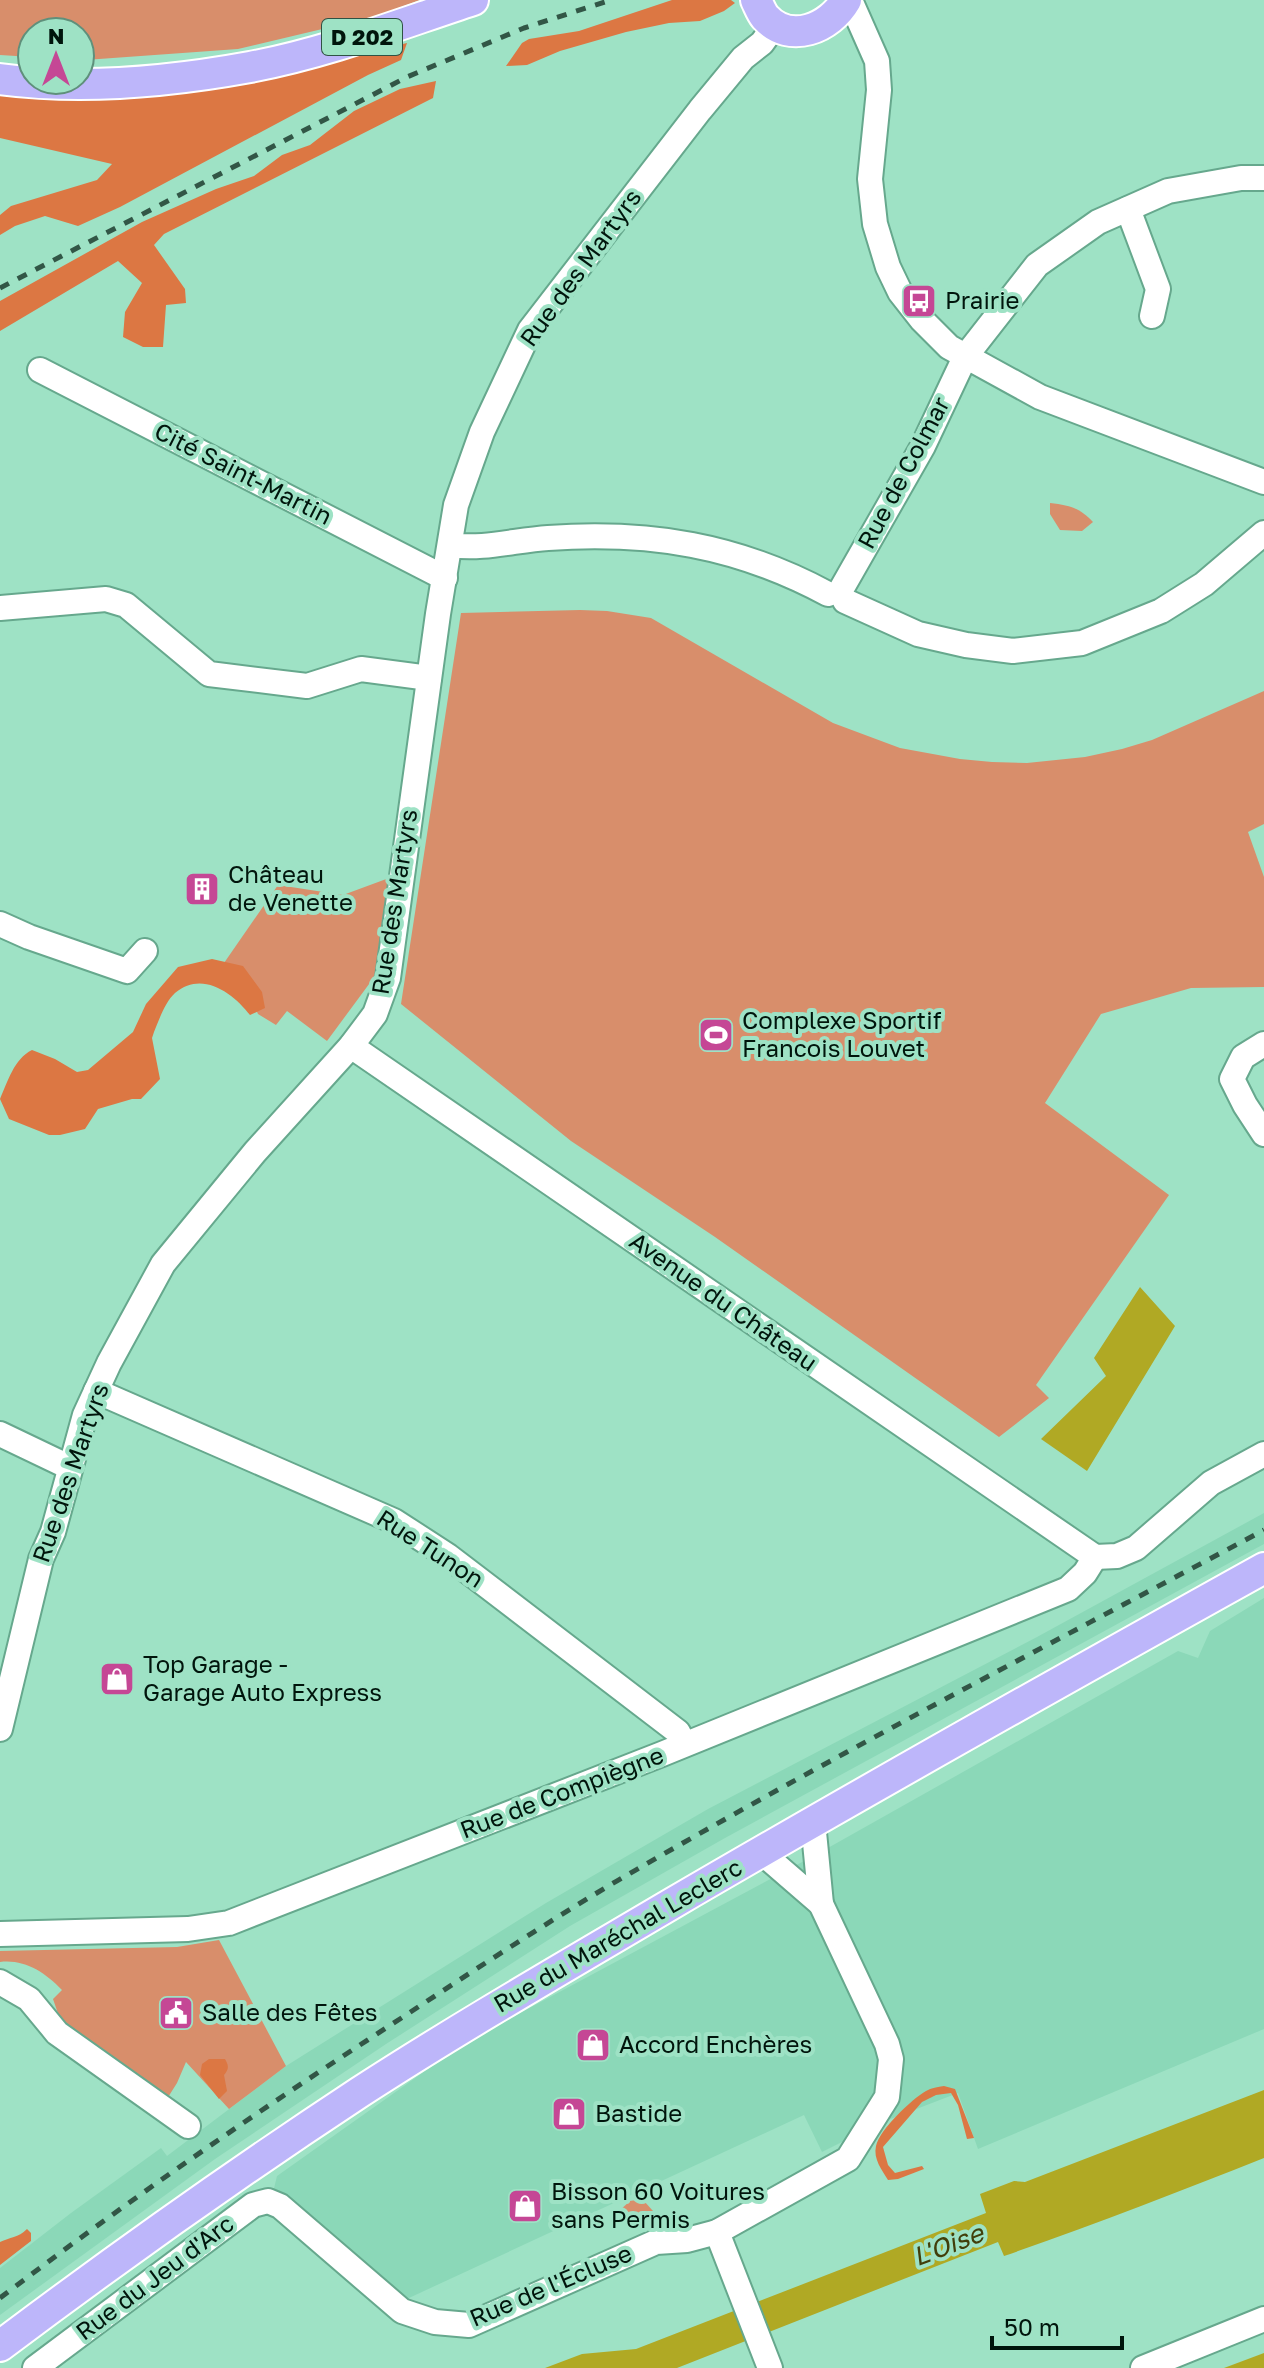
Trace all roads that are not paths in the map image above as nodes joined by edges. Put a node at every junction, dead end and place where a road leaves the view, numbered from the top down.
1 (473, 0) edge
2 (756, 0) edge
3 (842, 7) edge
4 (775, 25) junction
5 (743, 58) junction
6 (0, 79) edge
7 (1264, 178) edge
8 (1128, 209) junction
9 (1152, 316) dead end
10 (965, 357) junction
11 (40, 370) dead end
12 (1264, 482) edge
13 (1264, 533) edge
14 (450, 545) junction
15 (445, 578) junction
16 (838, 595) junction
17 (0, 608) edge
18 (429, 678) junction
19 (0, 924) edge
20 (145, 951) dead end
21 (1264, 1044) edge
22 (351, 1046) junction
23 (1264, 1134) edge
24 (96, 1391) junction
25 (0, 1434) edge
26 (1264, 1454) edge
27 (69, 1467) junction
28 (1095, 1557) junction
29 (1264, 1568) edge
30 (0, 1729) edge
31 (684, 1744) junction
32 (813, 1822) junction
33 (761, 1852) junction
34 (818, 1870) junction
35 (796, 1882) junction
36 (821, 1904) junction
37 (0, 1934) edge
38 (0, 1982) edge
39 (188, 2126) dead end
40 (280, 2206) joint
41 (717, 2232) junction
42 (1264, 2319) edge
43 (0, 2346) edge
44 (770, 2367) edge
45 (35, 2368) edge
46 (1143, 2368) edge

1 - 6 main road, D 202
2 - 4 main road
2 - 5 street, Rue des Martyrs
3 - 4 main road
3 - 10 street
4 - 5 street, Rue des Martyrs
5 - 14 street, Rue des Martyrs
7 - 8 street, Rue de Colmar
8 - 9 street
8 - 10 street, Rue de Colmar
10 - 12 street
10 - 16 street, Rue de Colmar
11 - 15 street, Cité Saint-Martin
13 - 16 street
14 - 15 street, Rue des Martyrs
14 - 16 street
15 - 18 street, Rue des Martyrs
17 - 18 street
18 - 22 street, Rue des Martyrs
19 - 20 street
21 - 23 street
22 - 24 street, Rue des Martyrs
22 - 28 street, Avenue du Château
24 - 27 street, Rue des Martyrs
24 - 31 street, Rue Tunon
25 - 27 street
26 - 28 street
27 - 30 street, Rue des Martyrs
28 - 31 street, Rue de Compiègne
29 - 32 main road, Rue du Maréchal Leclerc
31 - 37 street, Rue de Compiègne
32 - 33 main road, Rue du Maréchal Leclerc
32 - 34 street
33 - 35 street, Rue de l'Écluse
33 - 43 main road, Rue du Maréchal Leclerc
34 - 35 street
34 - 36 street
35 - 36 street, Rue de l'Écluse
36 - 41 street, Rue de l'Écluse
38 - 39 street
40 - 41 street, Rue de l'Écluse
40 - 45 street, Rue du Jeu d'Arc
41 - 44 street
42 - 46 street

